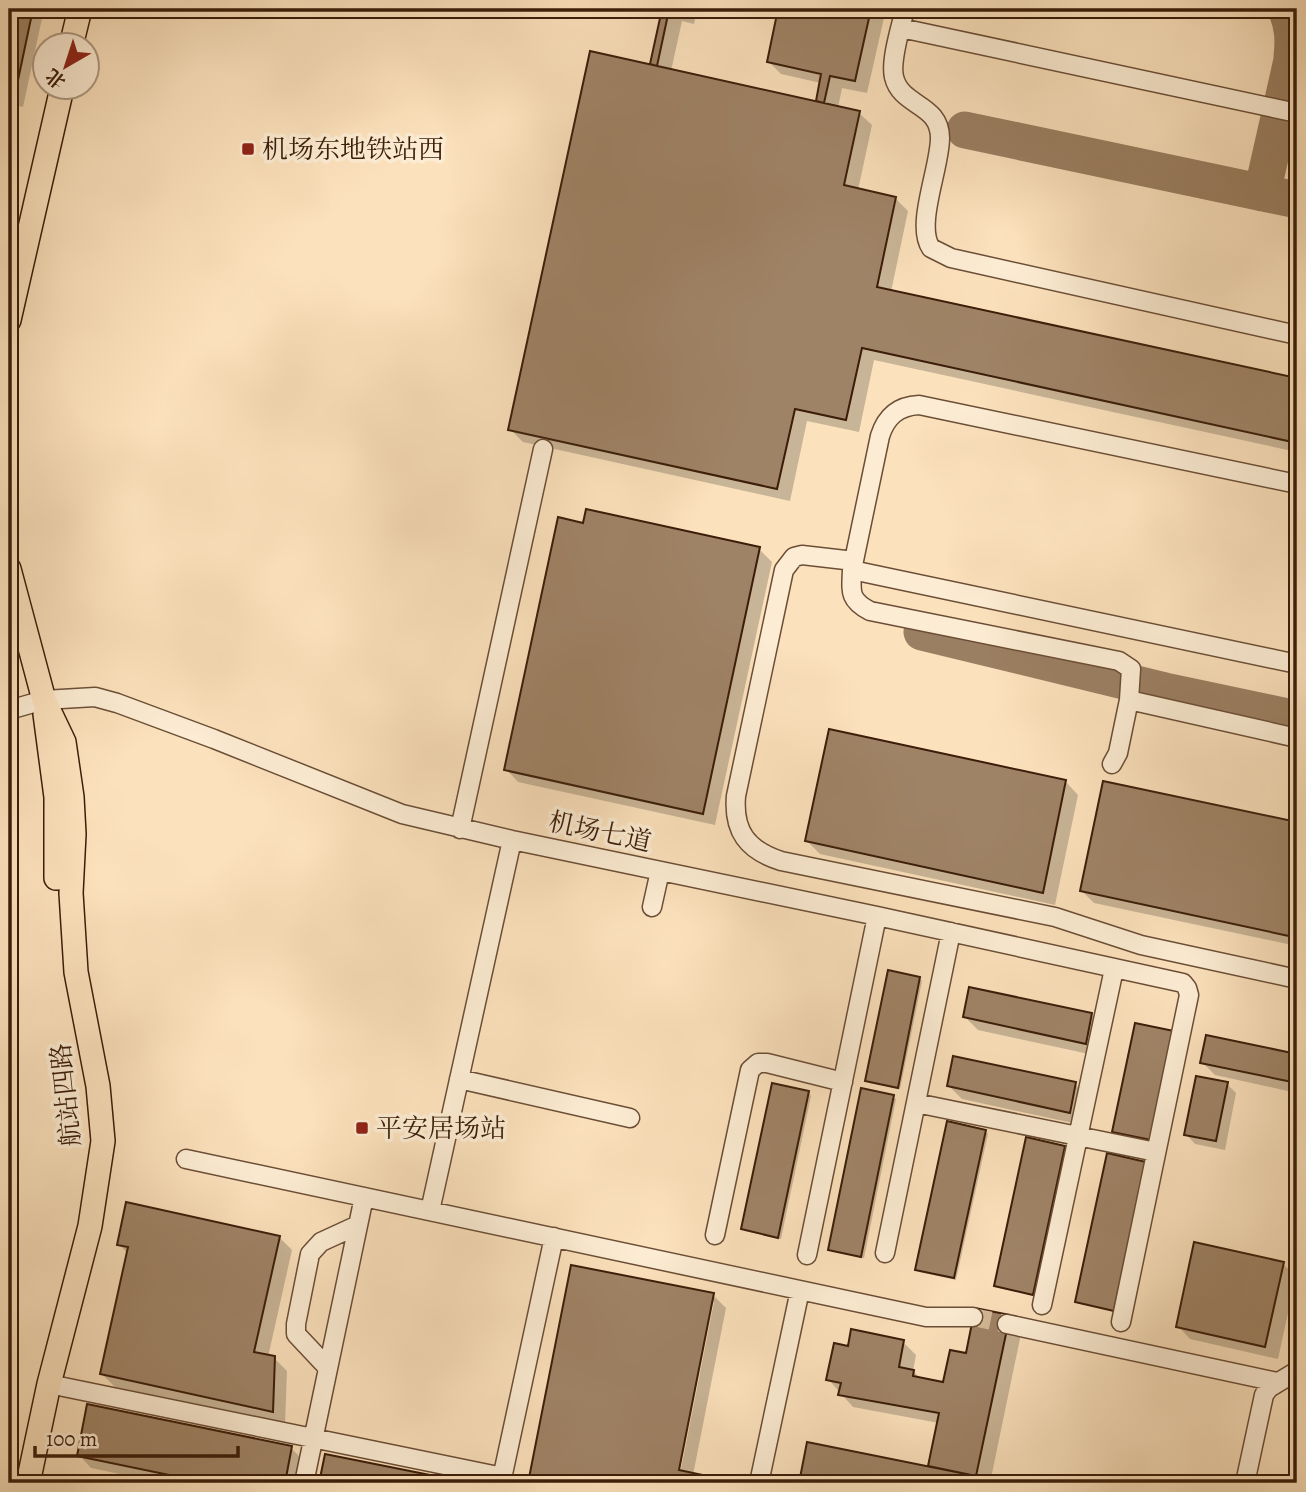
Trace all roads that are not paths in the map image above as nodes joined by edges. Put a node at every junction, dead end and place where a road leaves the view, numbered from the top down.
1 (80, 9) edge
2 (905, 9) edge
3 (901, 28) junction
4 (74, 32) edge
5 (59, 102) edge
6 (1297, 113) edge
7 (9, 320) edge
8 (1297, 335) edge
9 (543, 449) dead end
10 (1297, 484) edge
11 (853, 566) junction
12 (9, 569) edge
13 (1297, 664) edge
14 (44, 700) junction
15 (1129, 700) junction
16 (9, 710) edge
17 (1297, 738) edge
18 (1112, 764) dead end
19 (460, 829) junction
20 (512, 841) junction
21 (660, 871) junction
22 (652, 907) dead end
23 (877, 916) junction
24 (951, 932) junction
25 (1114, 970) junction
26 (1297, 979) edge
27 (459, 1079) junction
28 (843, 1082) junction
29 (916, 1103) junction
30 (630, 1118) dead end
31 (1078, 1137) junction
32 (1156, 1152) junction
33 (186, 1159) dead end
34 (365, 1197) junction
35 (430, 1211) junction
36 (358, 1225) junction
37 (715, 1235) dead end
38 (554, 1237) junction
39 (886, 1253) dead end
40 (807, 1255) dead end
41 (800, 1290) junction
42 (1042, 1305) dead end
43 (973, 1317) tunnel mouth
44 (1121, 1322) dead end
45 (1007, 1324) tunnel mouth
46 (328, 1368) junction
47 (1297, 1371) edge
48 (1278, 1382) junction
49 (49, 1384) junction
50 (314, 1438) junction
51 (502, 1480) edge
52 (12, 1483) edge
53 (28, 1483) edge
54 (304, 1483) edge
55 (759, 1483) edge
56 (1245, 1483) edge

1 - 4 main road
2 - 3 street
3 - 6 street
3 - 8 street
5 - 7 main road
9 - 19 street
10 - 11 street
11 - 13 street
11 - 15 street
11 - 26 street
12 - 14 main road, 航站四路
14 - 16 street, 机场七道
14 - 19 street, 机场七道
14 - 49 main road, 航站四路
14 - 52 main road, 航站四路
15 - 17 street
15 - 18 street
19 - 20 street, 机场七道
20 - 21 street, 机场七道
20 - 27 street
21 - 22 street
21 - 23 street, 机场七道
23 - 24 street, 机场七道
23 - 28 street
24 - 25 street, 机场七道
24 - 29 street
25 - 31 street
25 - 32 street, 机场七道
27 - 30 street
27 - 35 street
28 - 37 street
28 - 40 street
29 - 31 street
29 - 39 street
31 - 32 street
31 - 42 street
32 - 44 street
33 - 34 street
34 - 35 street
34 - 36 street
35 - 38 street
36 - 46 street
36 - 46 street
38 - 41 street
38 - 51 street
41 - 43 street
41 - 55 street
45 - 48 street
46 - 50 street
47 - 48 street
48 - 56 street
49 - 50 street
49 - 53 main road, 航站四路
50 - 51 street
50 - 54 street

